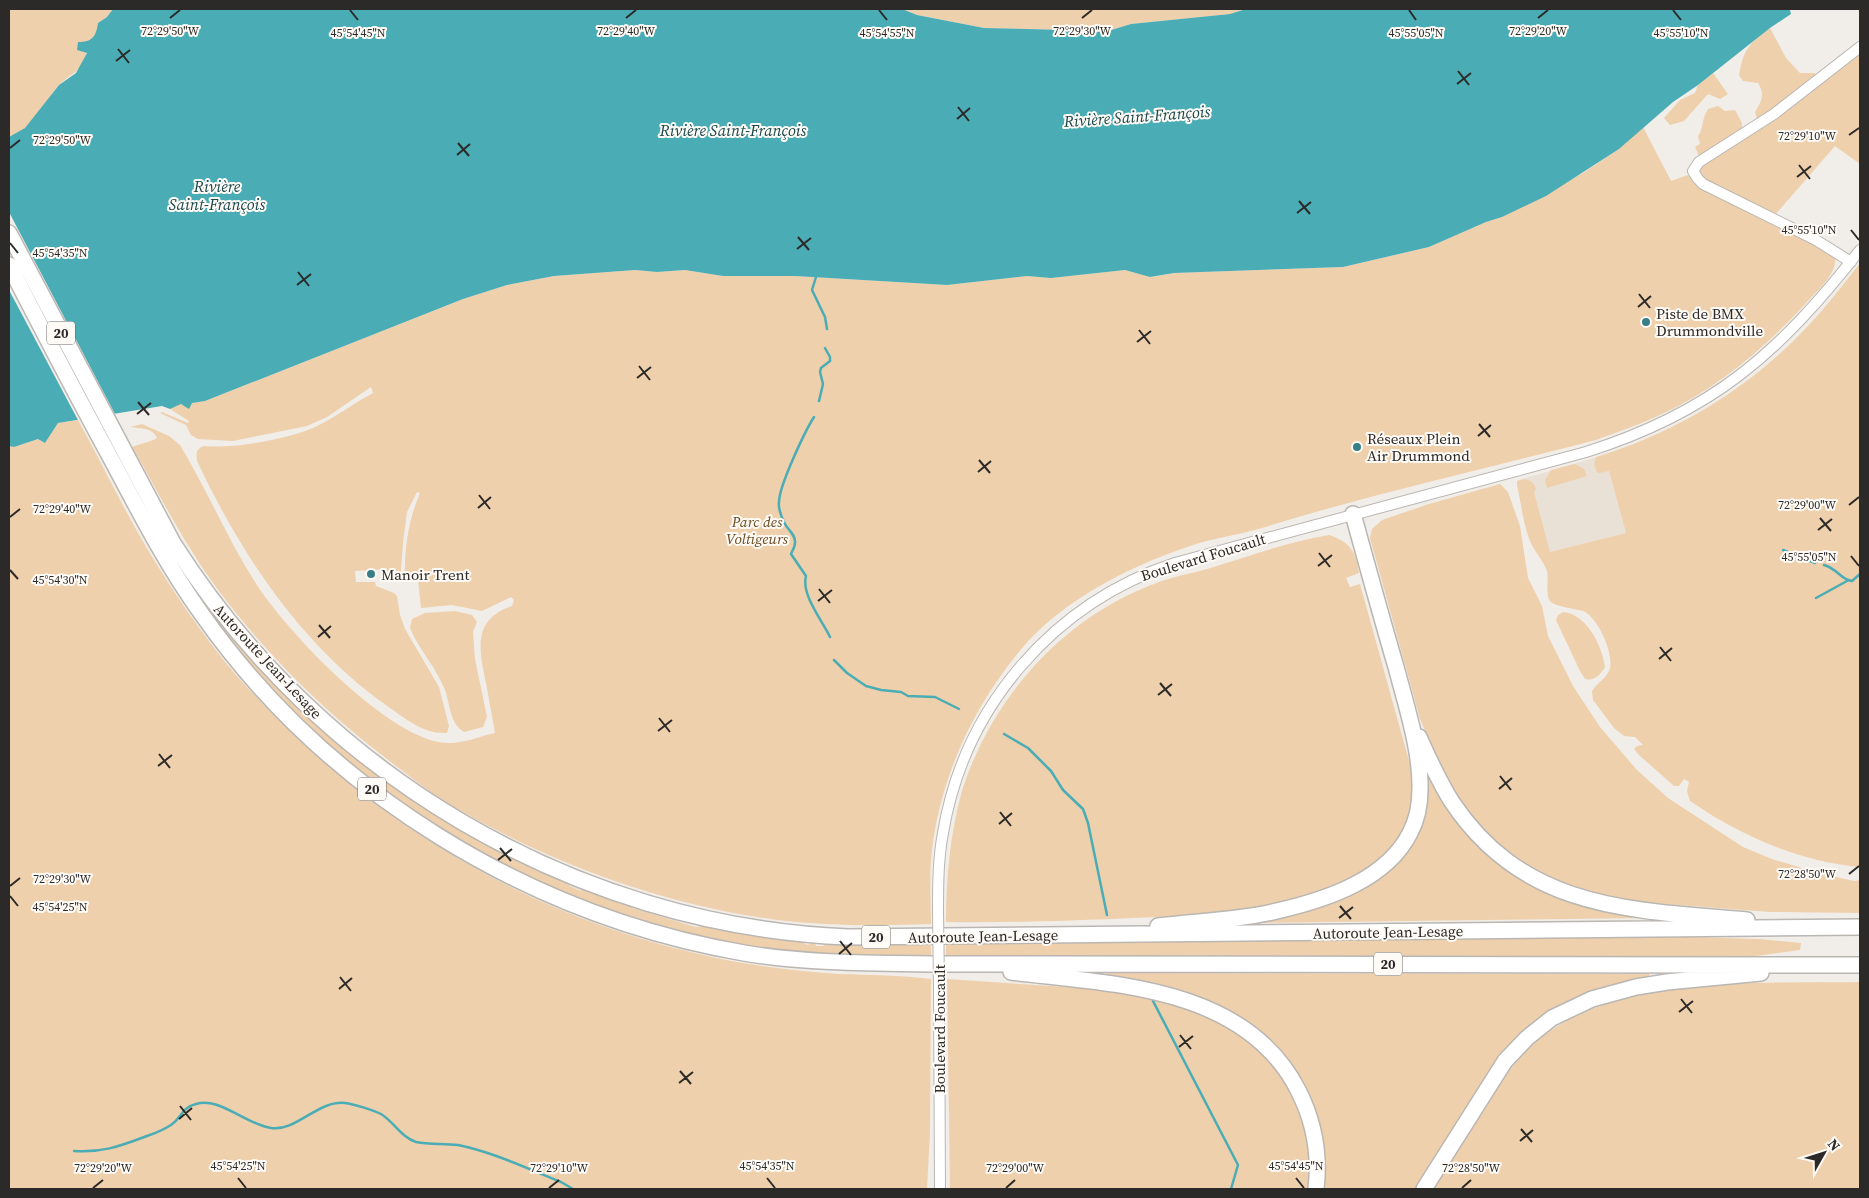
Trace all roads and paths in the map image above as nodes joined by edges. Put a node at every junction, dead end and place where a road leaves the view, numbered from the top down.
1 (1860, 47) edge
2 (9, 234) edge
3 (1860, 250) edge
4 (1851, 262) junction
5 (9, 265) edge
6 (106, 435) junction
7 (1353, 514) junction
8 (1409, 717) junction
9 (1860, 927) edge
10 (1833, 928) junction
11 (1064, 935) junction
12 (945, 964) junction
13 (1832, 965) junction
14 (1860, 966) edge
15 (940, 1189) edge
16 (1316, 1189) edge
17 (1424, 1189) edge

1 - 4 street
2 - 6 highway, Autoroute Jean-Lesage / 20
3 - 4 street, Boulevard Foucault
4 - 7 street, Boulevard Foucault
5 - 6 highway, Autoroute Jean-Lesage / 20
6 - 11 highway, Autoroute Jean-Lesage / 20
6 - 12 highway, Autoroute Jean-Lesage / 20
7 - 8 highway
7 - 15 street, Boulevard Foucault, bridge
8 - 10 highway
8 - 11 highway
9 - 10 highway, Autoroute Jean-Lesage / 20
10 - 11 highway, Autoroute Jean-Lesage / 20
12 - 13 highway, Autoroute Jean-Lesage / 20
12 - 16 highway
13 - 14 highway, Autoroute Jean-Lesage / 20
13 - 17 highway

